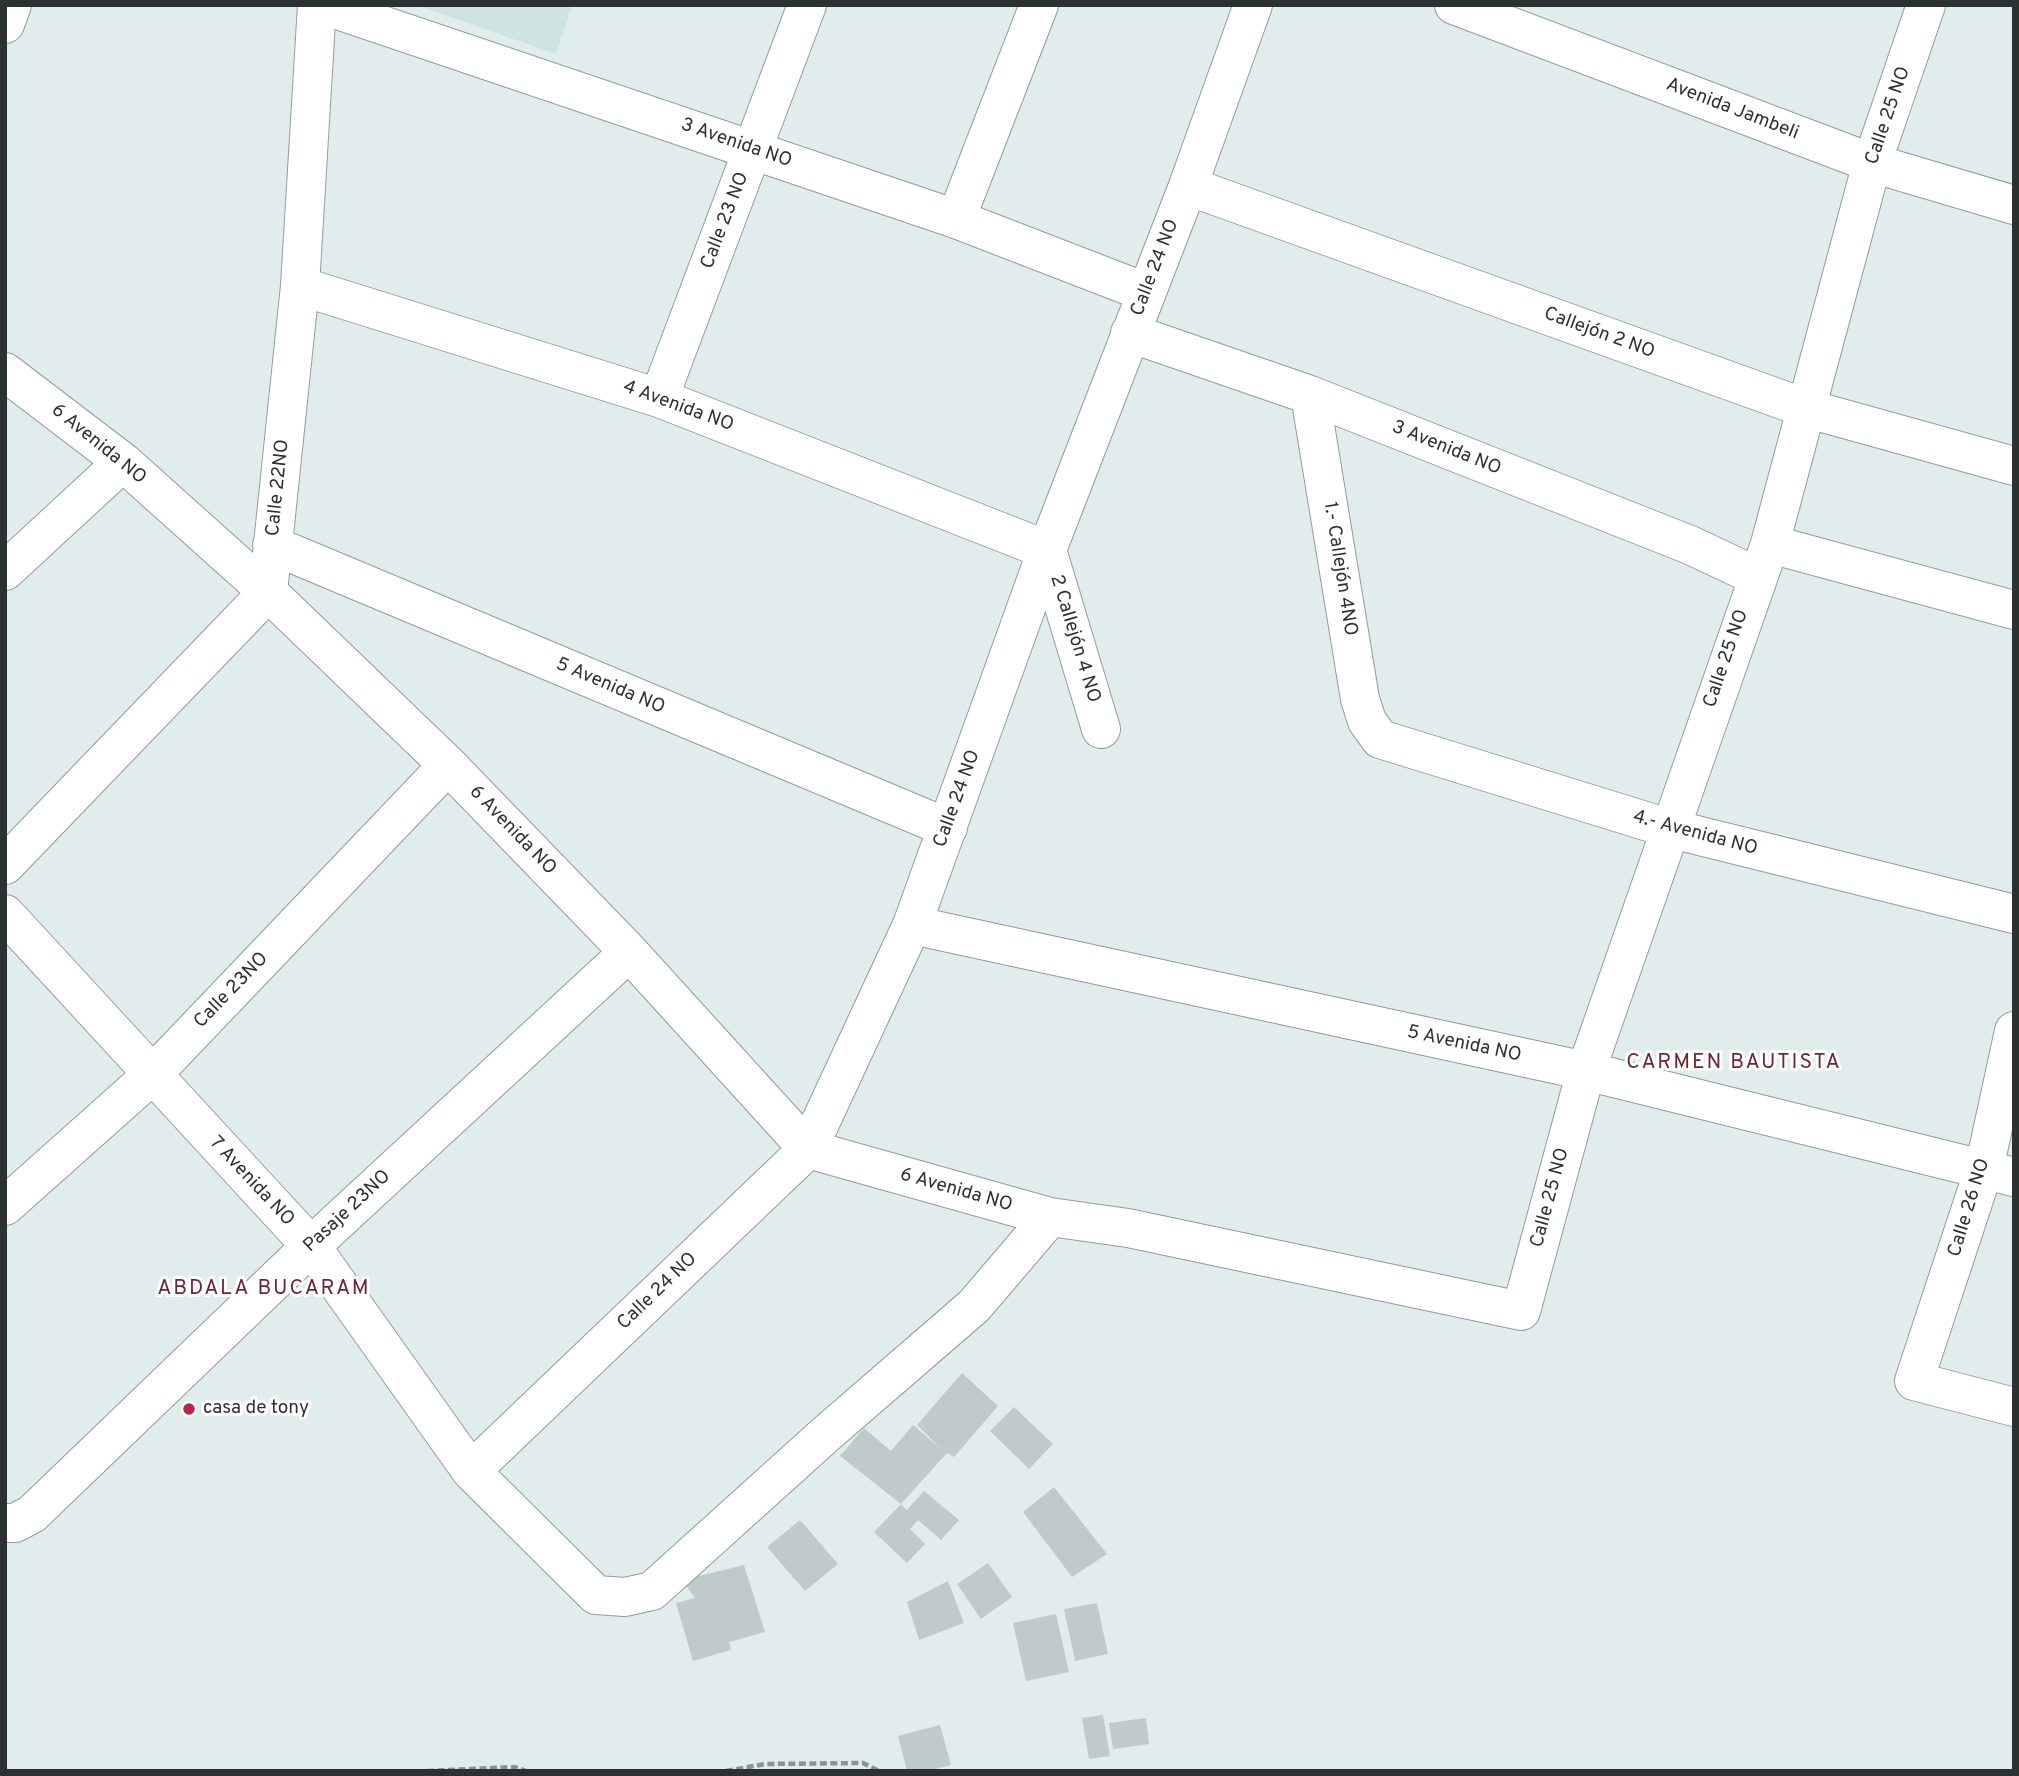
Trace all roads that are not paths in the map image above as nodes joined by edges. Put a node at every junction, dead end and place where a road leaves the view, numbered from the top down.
1 (12, 5) edge
2 (317, 5) edge
3 (323, 5) edge
4 (807, 5) edge
5 (1039, 5) edge
6 (1253, 5) edge
7 (1454, 5) edge
8 (1926, 5) edge
9 (5, 24) edge
10 (753, 150) junction
11 (1872, 163) junction
12 (1188, 186) junction
13 (2014, 205) edge
14 (956, 219) junction
15 (300, 286) junction
16 (1145, 292) junction
17 (1130, 333) junction
18 (5, 372) edge
19 (1310, 395) junction
20 (659, 398) junction
21 (1805, 408) junction
22 (123, 462) junction
23 (2014, 466) edge
24 (272, 545) junction
25 (1047, 550) junction
26 (1763, 560) junction
27 (5, 571) edge
28 (268, 592) junction
29 (2014, 610) edge
30 (1101, 729) dead end
31 (1380, 739) joint
32 (448, 765) junction
33 (948, 828) junction
34 (1668, 828) junction
35 (5, 865) edge
36 (5, 914) edge
37 (2014, 914) edge
38 (912, 925) junction
39 (629, 952) junction
40 (2014, 1031) edge
41 (1586, 1072) junction
42 (152, 1075) junction
43 (808, 1149) junction
44 (1999, 1173) edge
45 (5, 1206) edge
46 (1050, 1217) junction
47 (311, 1246) junction
48 (1521, 1311) joint
49 (2014, 1407) edge
50 (471, 1471) junction
51 (5, 1523) edge

1 - 9 street
2 - 15 street, Calle 22NO
3 - 10 street, 3 Avenida NO
4 - 10 street, Calle 23 NO
5 - 14 street
6 - 12 street, Calle 24 NO
7 - 11 street, Avenida Jambeli
8 - 11 street, Calle 25 NO
10 - 14 street, 3 Avenida NO
10 - 20 street, Calle 23 NO
11 - 13 street, Avenida Jambeli
11 - 21 street, Calle 25 NO
12 - 16 street, Calle 24 NO
12 - 21 street, Callejón 2 NO
14 - 16 street, 3 Avenida NO
15 - 20 street, 4 Avenida NO
15 - 24 street, Calle 22NO
16 - 17 street, Calle 24 NO
17 - 19 street, 3 Avenida NO
17 - 25 street, Calle 24 NO
18 - 22 street, 6 Avenida NO
19 - 26 street, 3 Avenida NO
19 - 31 street, 1.- Callejón 4NO
20 - 25 street, 4 Avenida NO
21 - 23 street, Callejón 2 NO
21 - 26 street, Calle 25 NO
22 - 27 street
22 - 28 street, 6 Avenida NO
24 - 28 street, Calle 22NO
24 - 33 street, 5 Avenida NO
25 - 30 street, 2 Callejón 4 NO
25 - 33 street, Calle 24 NO
26 - 29 street, 3 Avenida NO
26 - 34 street, Calle 25 NO
28 - 32 street, 6 Avenida NO
28 - 35 street
31 - 34 street, 4.- Avenida NO
32 - 39 street, 6 Avenida NO
32 - 42 street, Calle 23NO
33 - 38 street, Calle 24 NO
34 - 37 street, 4.- Avenida NO
34 - 41 street, Calle 25 NO
36 - 42 street, 7 Avenida NO
38 - 41 street, 5 Avenida NO
38 - 43 street, Calle 24 NO
39 - 43 street, 6 Avenida NO
39 - 47 street, Pasaje 23NO
40 - 44 street, Calle 26 NO
41 - 44 street, 5 Avenida NO
41 - 48 street, Calle 25 NO
42 - 45 street, Calle 23NO
42 - 47 street, 7 Avenida NO
43 - 46 street, 6 Avenida NO
43 - 50 street, Calle 24 NO
44 - 49 street, Calle 26 NO
46 - 48 street, 6 Avenida NO
46 - 50 street, 7 Avenida NO
47 - 50 street, 7 Avenida NO
47 - 51 street, Pasaje 23NO

